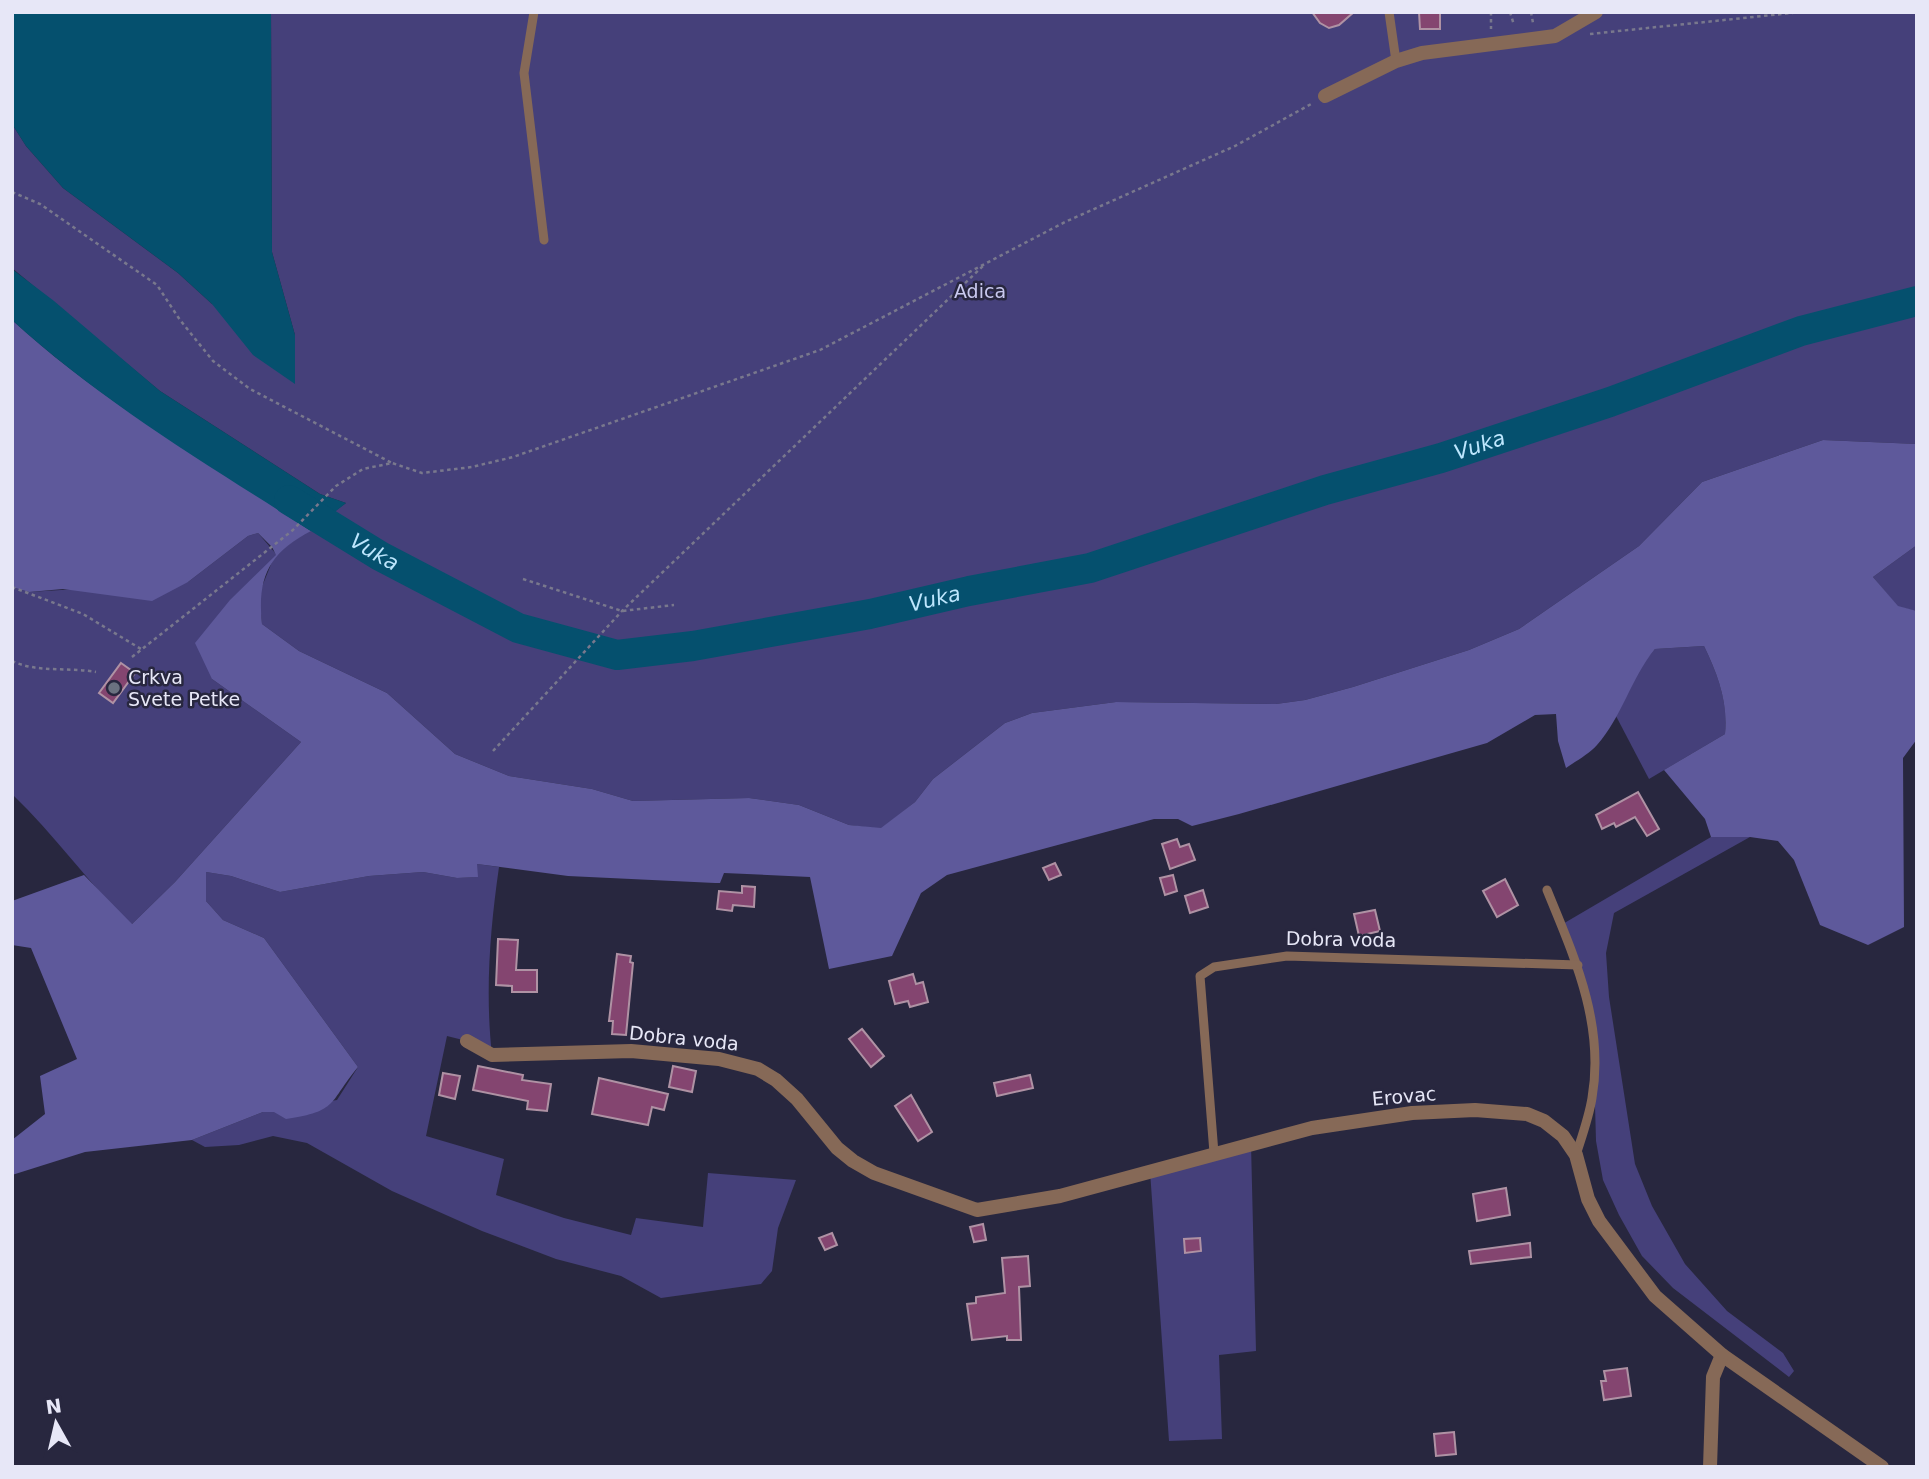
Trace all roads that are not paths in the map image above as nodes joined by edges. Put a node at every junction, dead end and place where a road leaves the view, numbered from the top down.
1 (534, 12) edge
2 (1389, 12) edge
3 (1587, 15) edge
4 (1396, 61) junction
5 (1325, 96) road end
6 (544, 240) dead end
7 (1547, 890) dead end
8 (1578, 965) junction
9 (467, 1041) dead end
10 (1214, 1153) junction
11 (1576, 1155) junction
12 (977, 1210) joint
13 (1722, 1355) junction
14 (1710, 1467) edge
15 (1882, 1467) edge

1 - 6 lane
2 - 4 lane
3 - 4 street
4 - 5 street
7 - 8 lane
8 - 10 lane, Dobra voda
8 - 11 lane
9 - 12 street, Dobra voda
10 - 11 street, Erovac
10 - 12 street, Erovac
11 - 13 street, Erovac
13 - 14 street
13 - 15 street, Erovac

